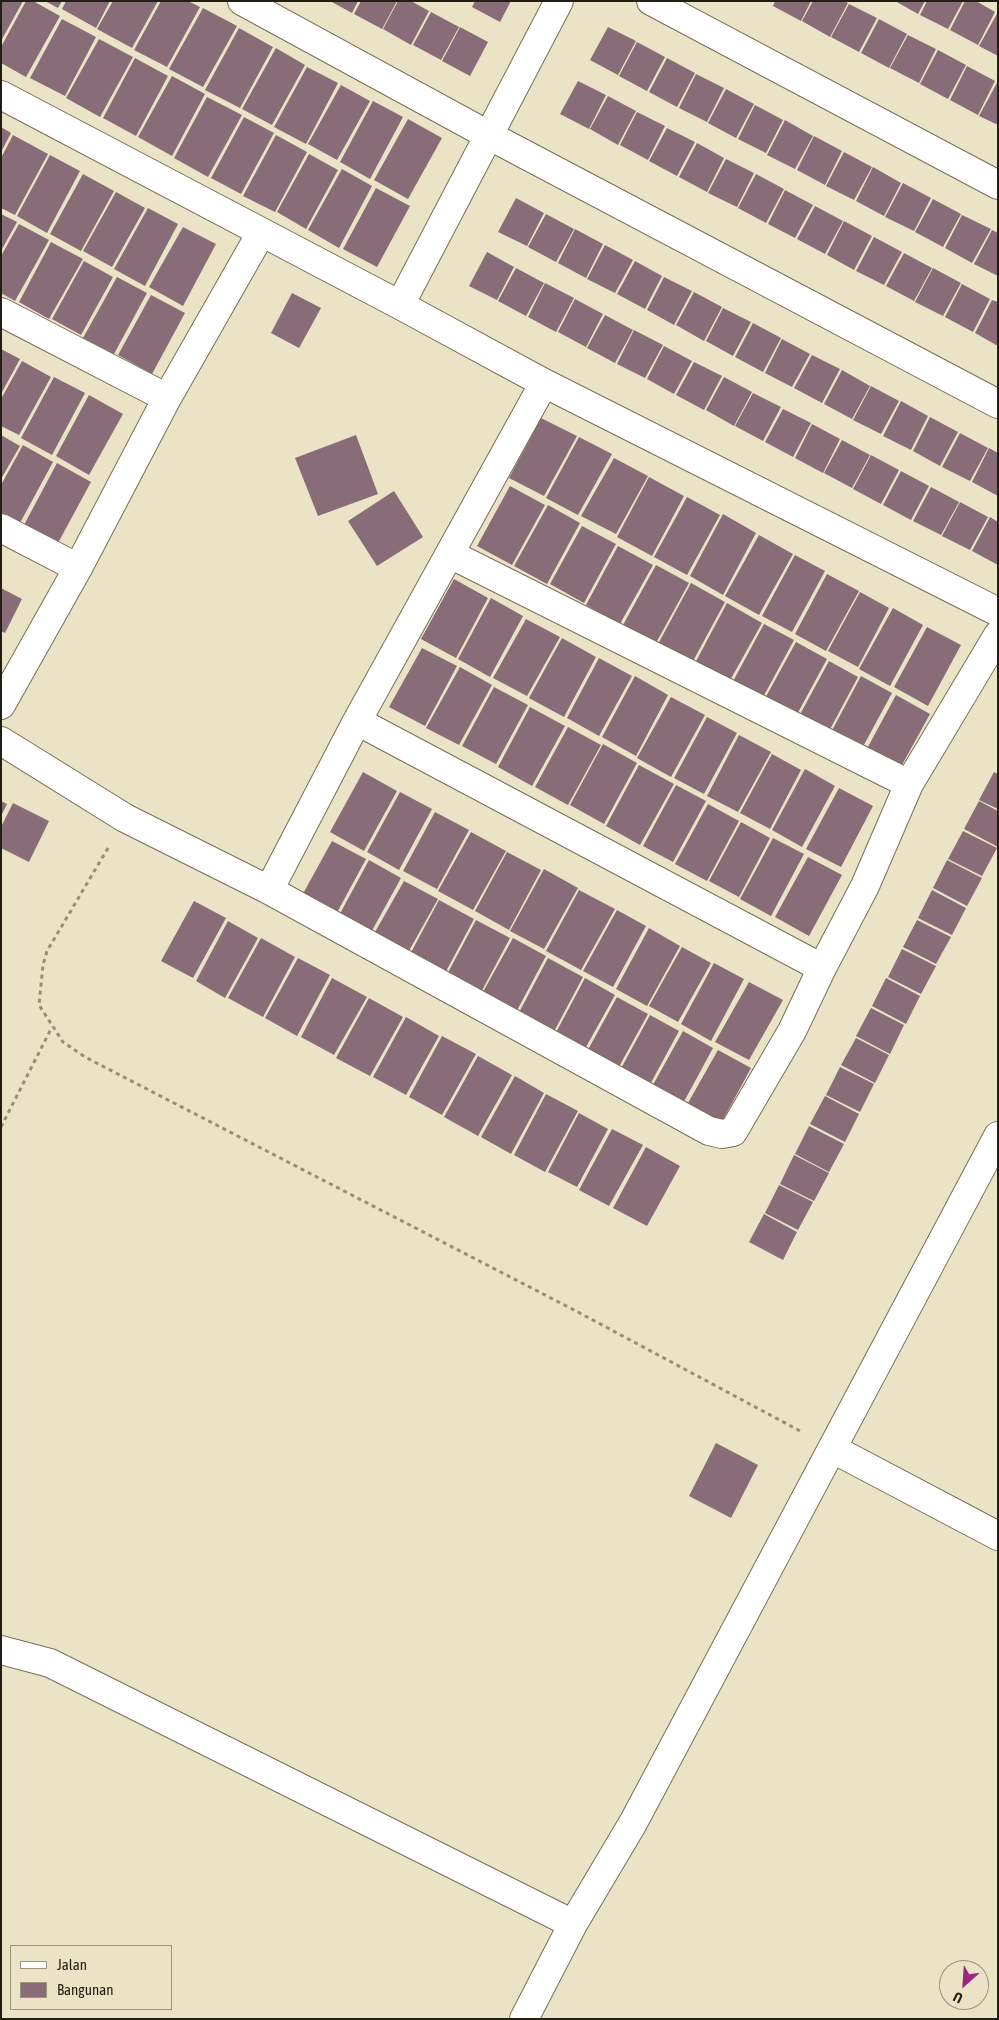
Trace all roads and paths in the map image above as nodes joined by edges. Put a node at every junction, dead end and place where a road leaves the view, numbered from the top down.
1 (242, 1) edge
2 (559, 1) edge
3 (651, 1) edge
4 (1, 96) edge
5 (490, 136) junction
6 (998, 185) edge
7 (261, 233) junction
8 (400, 305) junction
9 (1, 312) edge
10 (544, 383) junction
11 (167, 398) junction
12 (998, 404) edge
13 (1, 528) edge
14 (450, 554) junction
15 (78, 568) junction
16 (998, 612) edge
17 (998, 635) edge
18 (1, 705) edge
19 (357, 721) junction
20 (1, 742) edge
21 (909, 784) junction
22 (125, 818) junction
23 (269, 890) junction
24 (822, 968) junction
25 (52, 1027) junction
26 (1, 1127) edge
27 (998, 1136) edge
28 (833, 1449) junction
29 (998, 1536) edge
30 (1, 1650) edge
31 (573, 1924) junction
32 (524, 2019) edge

1 - 5 street
2 - 5 street
3 - 6 street
4 - 7 street
5 - 8 street
5 - 12 street
7 - 8 street
7 - 11 street
8 - 10 street
9 - 11 street
10 - 14 street
10 - 16 street
11 - 15 street
13 - 15 street
14 - 19 street
14 - 21 street
15 - 18 street
17 - 21 street
19 - 23 street
19 - 24 street
20 - 22 street
21 - 24 street
22 - 23 street
22 - 25 path
23 - 24 street
25 - 26 path
25 - 28 path
27 - 28 street
28 - 29 street
28 - 31 street
30 - 31 street
31 - 32 street

